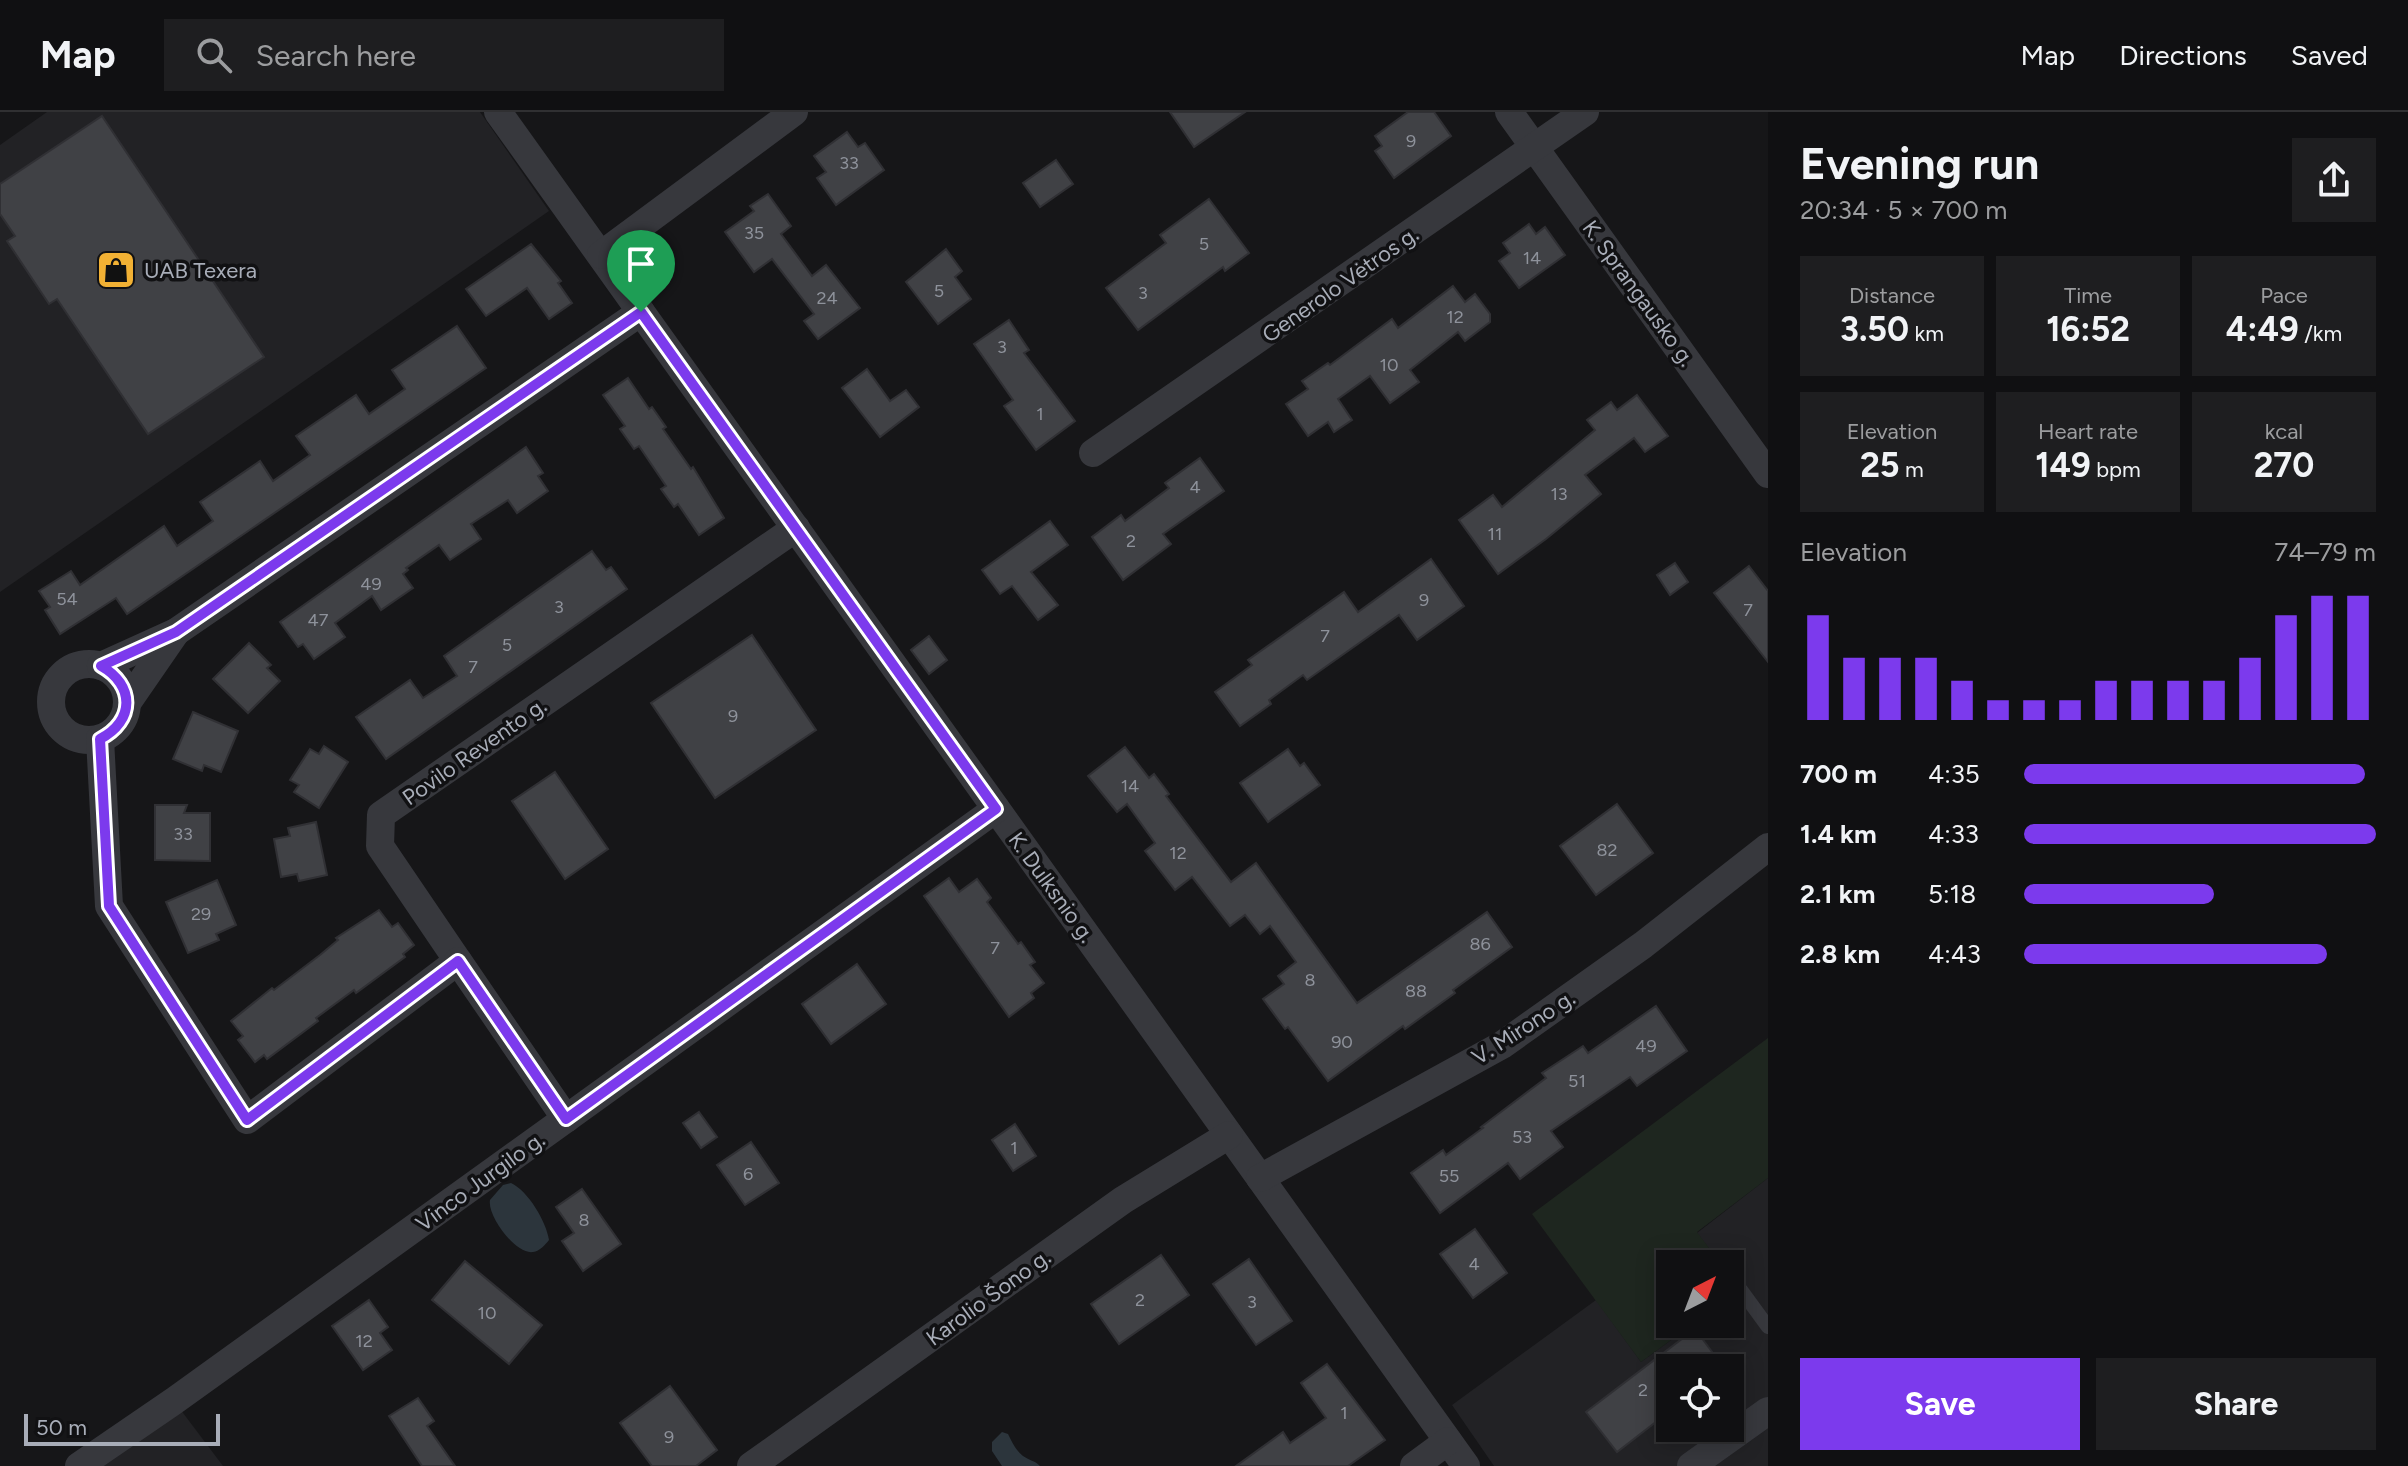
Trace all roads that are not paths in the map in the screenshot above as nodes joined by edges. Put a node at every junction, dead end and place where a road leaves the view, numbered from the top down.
1 (498, 112) edge
2 (794, 112) edge
3 (1509, 112) edge
4 (1585, 112) edge
5 (1535, 149) junction
6 (601, 255) junction
7 (641, 312) junction
8 (1093, 453) dead end
9 (1764, 459) edge
10 (796, 528) junction
11 (176, 632) junction
12 (101, 666) junction
13 (127, 703) junction
14 (100, 739) junction
15 (996, 809) junction
16 (1768, 847) edge
17 (458, 961) junction
18 (566, 1119) junction
19 (1229, 1135) junction
20 (1260, 1178) junction
21 (1744, 1294) edge
22 (1768, 1327) edge
23 (1768, 1411) edge
24 (1448, 1441) junction
25 (79, 1466) edge
26 (751, 1466) edge
27 (1414, 1466) edge
28 (1466, 1466) edge
29 (1691, 1466) edge

1 - 6 street, K. Dulksnio g.
2 - 6 street
3 - 5 street, K. Sprangausko g.
4 - 5 street, Generolo Vėtros g.
5 - 8 street, Generolo Vėtros g.
5 - 9 street, K. Sprangausko g.
6 - 7 street, K. Dulksnio g.
7 - 10 street, K. Dulksnio g.
7 - 11 street
10 - 15 street, K. Dulksnio g.
10 - 17 street, Povilo Revento g.
11 - 12 street
11 - 13 street
12 - 13 street
12 - 14 street
13 - 14 street
14 - 17 street
15 - 18 street, Vinco Jurgilo g.
15 - 19 street, K. Dulksnio g.
16 - 20 street, V. Mirono g.
17 - 18 street
18 - 25 street, Vinco Jurgilo g.
19 - 20 street, K. Dulksnio g.
19 - 26 street, Karolio Šono g.
20 - 24 street, K. Dulksnio g.
21 - 22 lane
23 - 29 street
24 - 27 street
24 - 28 street, K. Dulksnio g.

